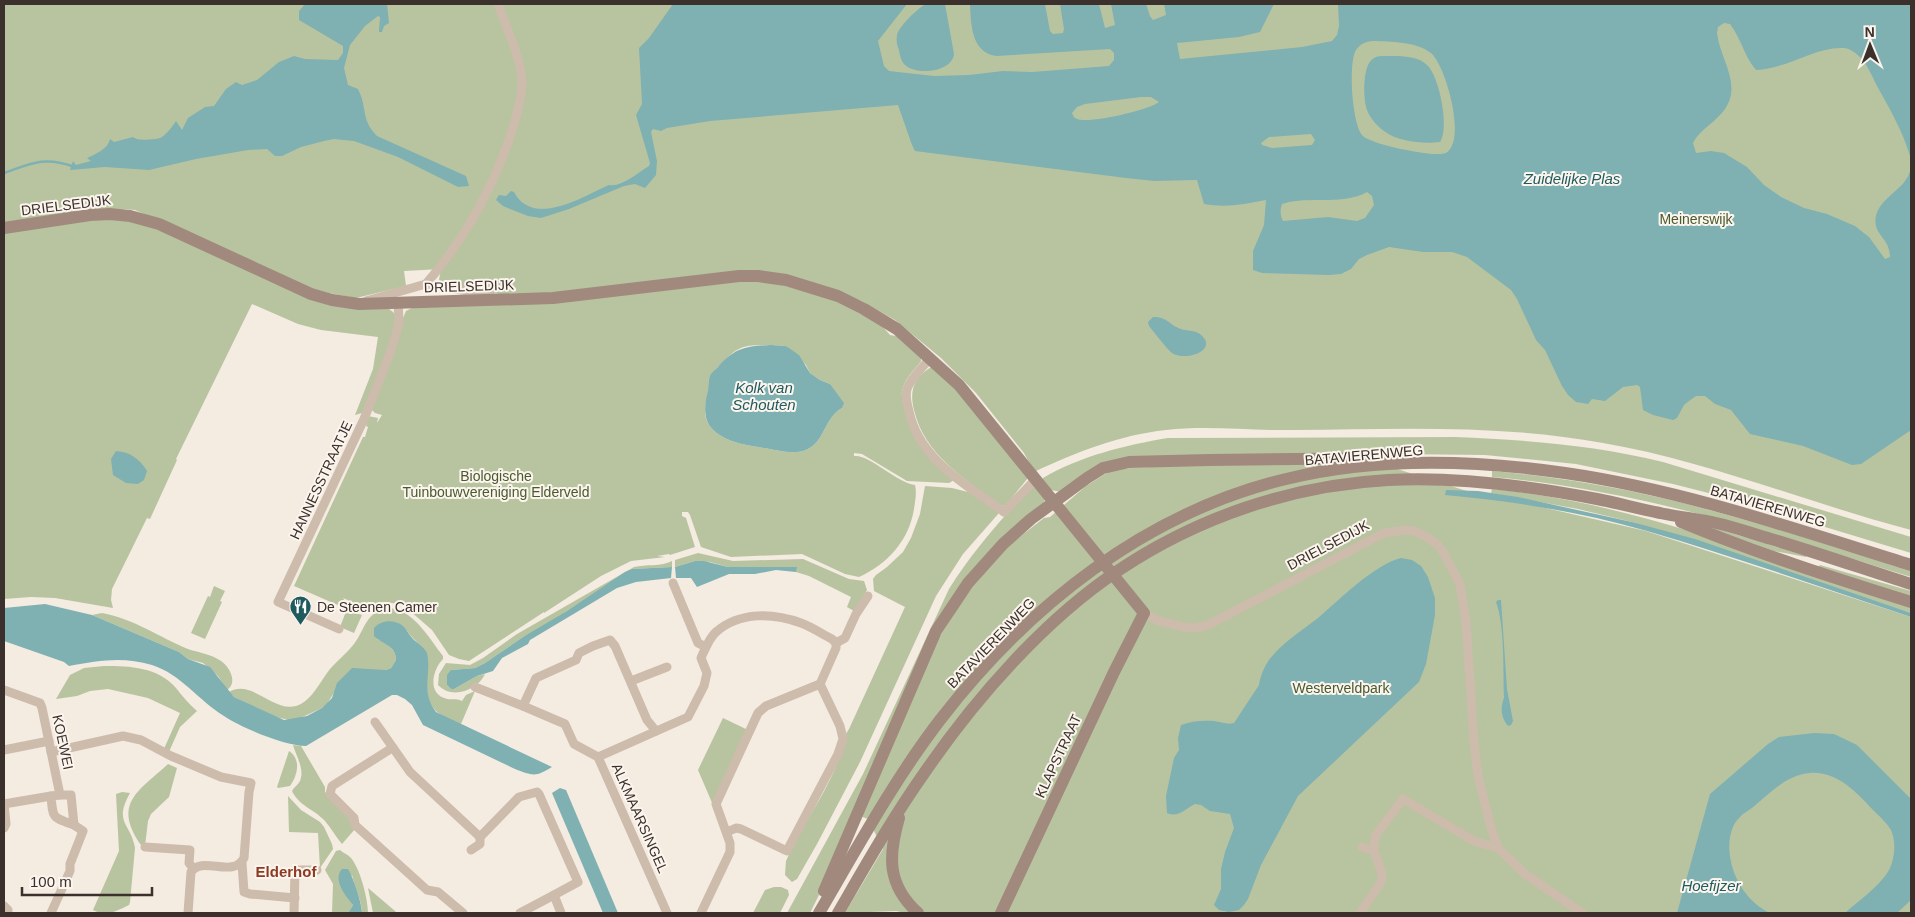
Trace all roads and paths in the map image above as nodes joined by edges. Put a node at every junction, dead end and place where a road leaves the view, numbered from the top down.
1 (498, 4) edge
2 (4, 228) edge
3 (426, 284) junction
4 (498, 300) junction
5 (398, 303) junction
6 (359, 304) junction
7 (930, 358) junction
8 (1427, 464) junction
9 (1035, 480) junction
10 (1055, 502) junction
11 (1657, 513) junction
12 (1911, 565) edge
13 (674, 583) dead end
14 (1911, 584) edge
15 (868, 596) dead end
16 (1911, 602) edge
17 (1144, 613) junction
18 (339, 629) dead end
19 (836, 643) junction
20 (706, 646) junction
21 (667, 667) dead end
22 (631, 681) junction
23 (820, 684) junction
24 (475, 687) dead end
25 (4, 690) edge
26 (523, 706) junction
27 (376, 722) dead end
28 (656, 731) junction
29 (49, 740) junction
30 (392, 748) junction
31 (4, 750) edge
32 (51, 752) junction
33 (598, 757) junction
34 (55, 796) junction
35 (4, 804) edge
36 (902, 806) junction
37 (74, 825) junction
38 (4, 828) edge
39 (727, 832) junction
40 (480, 837) junction
41 (1362, 847) dead end
42 (145, 848) dead end
43 (1498, 848) junction
44 (471, 850) dead end
45 (1374, 851) junction
46 (242, 863) junction
47 (193, 868) junction
48 (317, 870) dead end
49 (554, 895) junction
50 (295, 898) junction
51 (4, 906) edge
52 (8, 913) edge
53 (50, 913) edge
54 (188, 913) edge
55 (294, 913) edge
56 (463, 913) edge
57 (520, 913) edge
58 (562, 913) edge
59 (667, 913) edge
60 (701, 913) edge
61 (819, 913) edge
62 (838, 913) edge
63 (918, 913) edge
64 (1001, 913) edge
65 (1360, 913) edge
66 (1582, 913) edge

1 - 3 street
2 - 6 main road, DRIELSEDIJK
3 - 4 street
3 - 6 street
4 - 5 main road, DRIELSEDIJK
4 - 7 main road, DRIELSEDIJK
5 - 6 main road, DRIELSEDIJK
5 - 18 street, HANNESSTRAATJE
7 - 9 main road, DRIELSEDIJK
7 - 9 street
8 - 10 main road
8 - 12 main road, BATAVIERENWEG
8 - 61 main road, BATAVIERENWEG
9 - 10 main road, DRIELSEDIJK
10 - 17 main road, DRIELSEDIJK
10 - 61 main road
11 - 14 main road, BATAVIERENWEG
11 - 16 main road, BATAVIERENWEG
11 - 36 main road, BATAVIERENWEG
13 - 20 street
15 - 19 street
17 - 43 street, DRIELSEDIJK
17 - 64 main road, KLAPSTRAAT
19 - 20 street
19 - 23 street
20 - 28 street, ALKMAARSINGEL
21 - 22 street
22 - 26 street
22 - 28 street
23 - 39 street
23 - 39 street
24 - 26 street
25 - 29 street, KOEWEI
26 - 33 street
27 - 30 street
28 - 33 street, ALKMAARSINGEL
29 - 31 street
29 - 32 street, KOEWEI
30 - 40 street
30 - 56 street
32 - 34 street, KOEWEI
32 - 46 street
33 - 59 street, ALKMAARSINGEL
34 - 35 street
34 - 37 street, KOEWEI
34 - 37 street, KOEWEI
35 - 38 street
36 - 62 main road, BATAVIERENWEG
36 - 63 main road
37 - 53 street
39 - 60 street
40 - 44 street
40 - 49 street
41 - 45 street
42 - 47 street
43 - 45 street
43 - 66 street, DRIELSEDIJK
45 - 65 street
46 - 47 street
46 - 50 street
47 - 54 street
48 - 50 street
49 - 57 street
49 - 58 street
50 - 55 street
51 - 52 street

